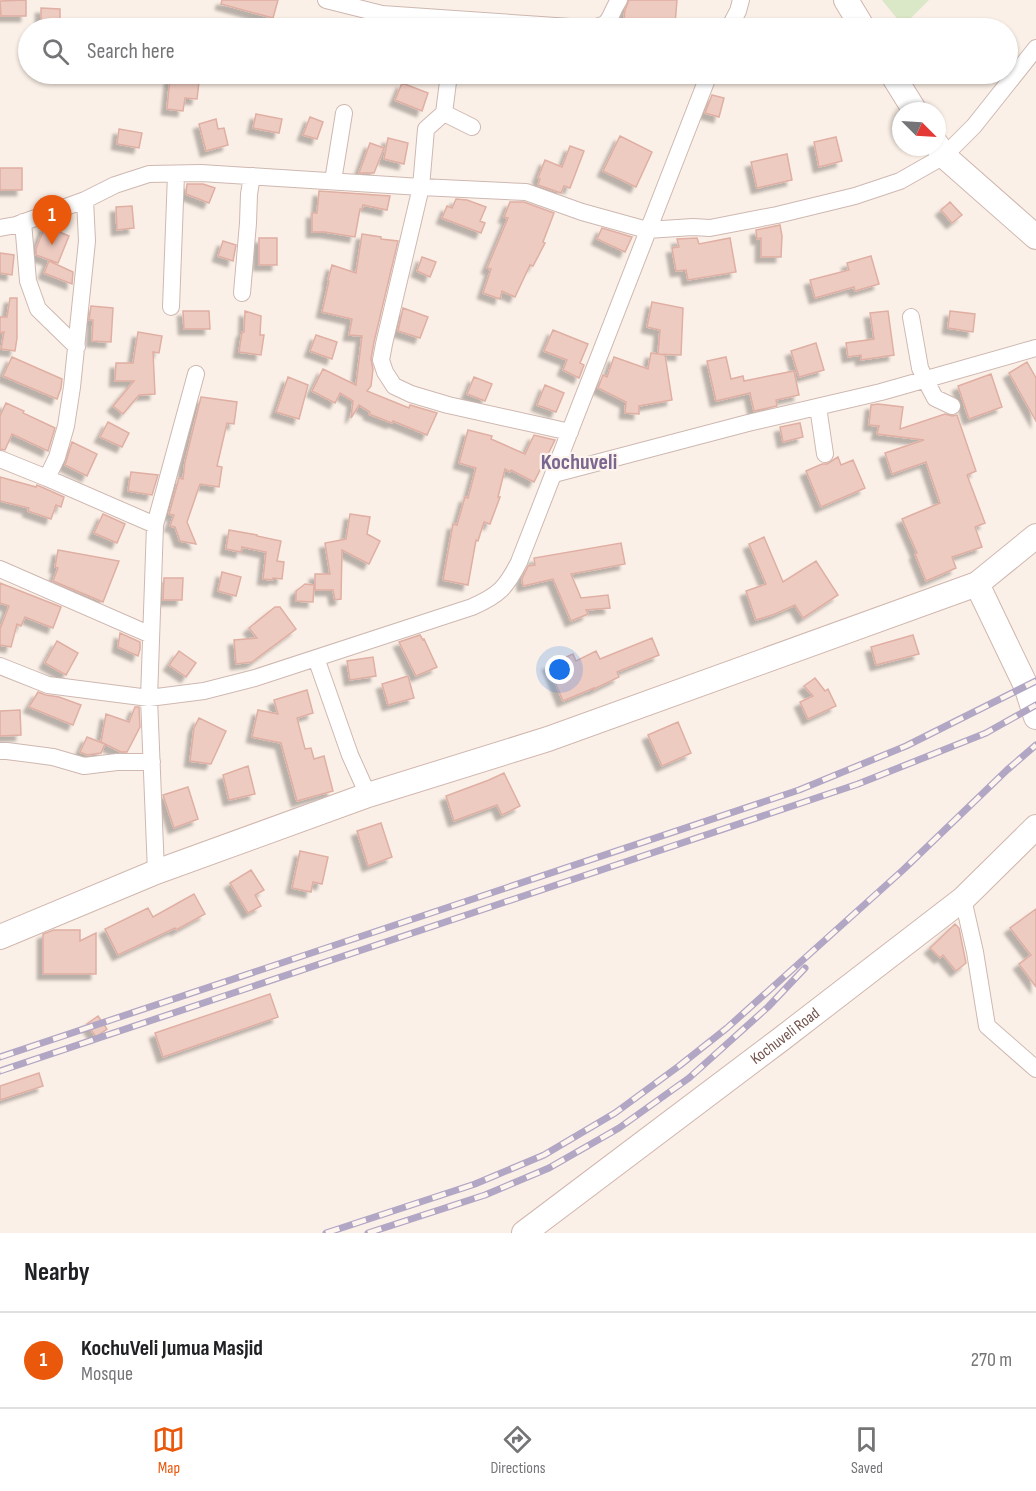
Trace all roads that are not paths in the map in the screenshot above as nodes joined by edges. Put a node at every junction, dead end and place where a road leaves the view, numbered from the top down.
1 (326, 0) edge
2 (619, 0) edge
3 (741, 0) edge
4 (846, 0) edge
5 (440, 18) edge
6 (611, 18) edge
7 (734, 18) edge
8 (858, 18) edge
9 (1036, 48) edge
10 (1018, 71) edge
11 (448, 84) edge
12 (705, 84) edge
13 (898, 84) edge
14 (1007, 84) edge
15 (909, 102) edge
16 (344, 113) dead end
17 (444, 113) junction
18 (472, 127) dead end
19 (946, 147) edge
20 (933, 156) edge
21 (946, 156) edge
22 (176, 174) junction
23 (252, 176) junction
24 (333, 181) junction
25 (421, 187) junction
26 (85, 200) junction
27 (23, 222) junction
28 (0, 228) edge
29 (647, 230) junction
30 (1036, 237) edge
31 (243, 293) dead end
32 (171, 307) dead end
33 (911, 317) dead end
34 (76, 347) junction
35 (1036, 348) edge
36 (196, 374) dead end
37 (925, 379) junction
38 (952, 406) dead end
39 (818, 407) junction
40 (570, 432) junction
41 (825, 454) dead end
42 (0, 459) edge
43 (554, 474) junction
44 (47, 478) junction
45 (155, 525) junction
46 (1036, 536) edge
47 (0, 569) edge
48 (977, 584) junction
49 (151, 635) junction
50 (316, 658) junction
51 (0, 666) edge
52 (149, 698) junction
53 (1036, 717) edge
54 (0, 751) edge
55 (152, 762) junction
56 (368, 795) junction
57 (1036, 827) edge
58 (156, 872) junction
59 (963, 899) junction
60 (0, 937) edge
61 (1036, 1069) edge
62 (524, 1233) edge

1 - 5 street
2 - 6 street
3 - 7 street
4 - 8 main road
9 - 10 street
11 - 17 street
12 - 29 street
13 - 15 main road
14 - 19 street
16 - 24 street
17 - 18 street
17 - 25 street
20 - 29 street
21 - 30 main road
22 - 23 street
22 - 26 street
22 - 32 street
23 - 24 street
23 - 31 street
24 - 25 street
25 - 29 street
25 - 40 street
26 - 27 street
26 - 34 street
27 - 28 street
27 - 34 street
29 - 40 street
33 - 37 street
34 - 44 street
35 - 37 street
36 - 45 street
37 - 38 street
37 - 39 street
39 - 41 street
39 - 43 street
40 - 43 street
42 - 44 street
43 - 50 street
44 - 45 street
45 - 49 street
46 - 48 main road
47 - 49 street
48 - 53 main road
48 - 56 main road
49 - 52 street
50 - 52 street
50 - 56 street
51 - 52 street
52 - 55 street
54 - 55 street
55 - 58 street
56 - 58 main road
57 - 59 main road, Kochuveli Road
58 - 60 main road
59 - 61 street
59 - 62 main road, Kochuveli Road

